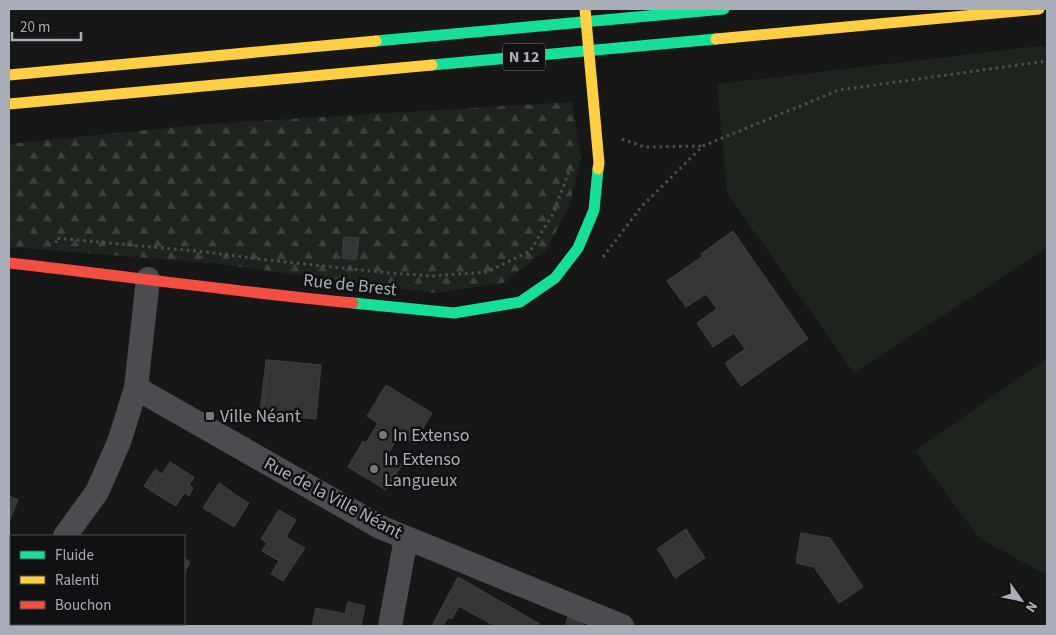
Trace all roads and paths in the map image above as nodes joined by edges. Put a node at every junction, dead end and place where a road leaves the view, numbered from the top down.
1 (585, 9) edge
2 (724, 9) edge
3 (1039, 9) edge
4 (1047, 61) edge
5 (9, 75) edge
6 (9, 104) edge
7 (620, 138) dead end
8 (703, 146) junction
9 (574, 157) dead end
10 (602, 258) dead end
11 (9, 263) edge
12 (53, 268) junction
13 (148, 279) junction
14 (136, 388) junction
15 (66, 535) edge
16 (406, 538) junction
17 (390, 626) edge
18 (622, 626) edge

1 - 13 main road, Rue de Brest
2 - 5 main road, N 12
3 - 6 main road, N 12
4 - 8 path
7 - 8 path
8 - 10 path
9 - 12 path
11 - 12 main road, Rue de Brest
12 - 13 main road, Rue de Brest
13 - 14 street
14 - 15 street
14 - 16 street, Rue de la Ville Néant
16 - 17 street
16 - 18 street, Rue de la Ville Néant

